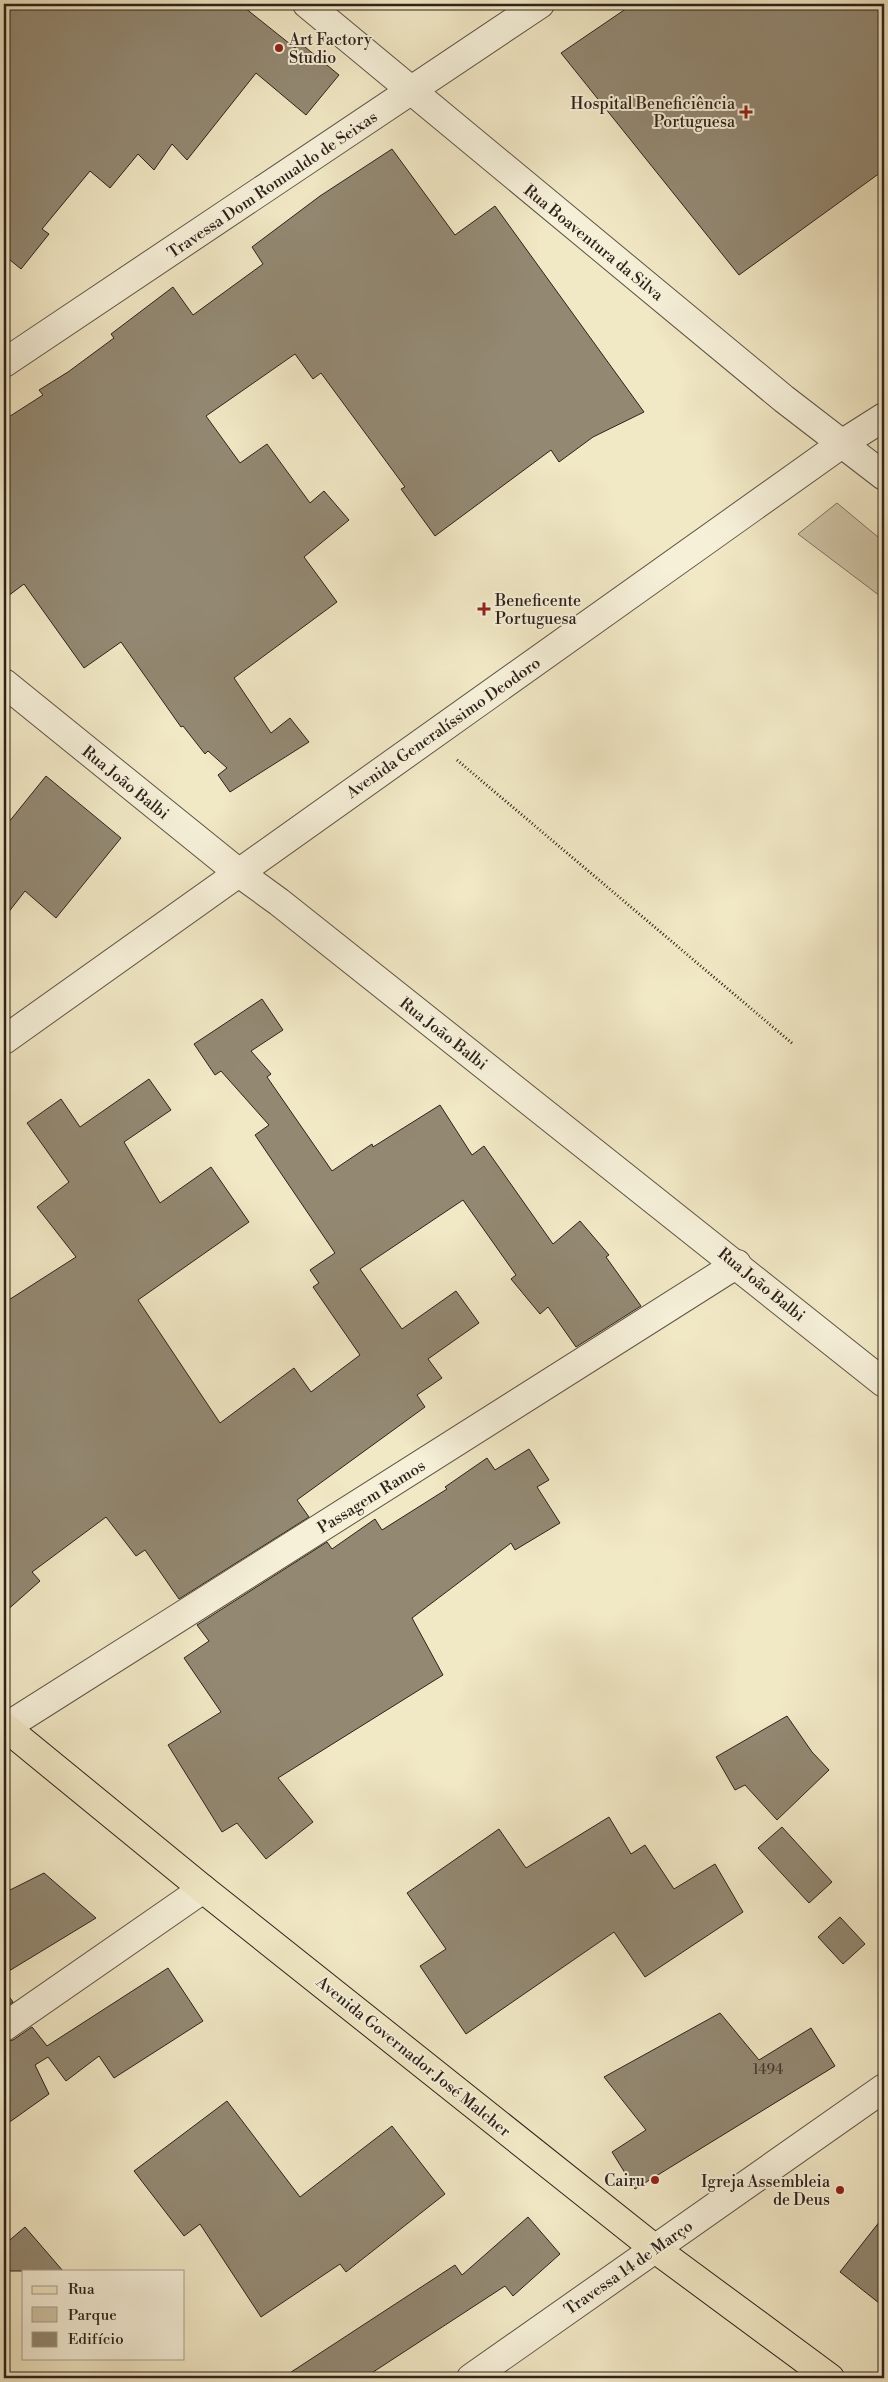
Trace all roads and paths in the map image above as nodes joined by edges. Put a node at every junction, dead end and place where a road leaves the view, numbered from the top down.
1 (307, 4) edge
2 (540, 4) edge
3 (410, 91) junction
4 (4, 363) edge
5 (884, 417) edge
6 (843, 443) junction
7 (884, 476) edge
8 (4, 683) edge
9 (429, 736) junction
10 (240, 873) junction
11 (4, 1040) edge
12 (793, 1044) dead end
13 (736, 1264) junction
14 (884, 1383) edge
15 (5, 1727) edge
16 (203, 1889) junction
17 (4, 2027) edge
18 (884, 2088) edge
19 (654, 2248) junction
20 (471, 2378) edge
21 (830, 2378) edge

1 - 3 street, Rua Boaventura da Silva
2 - 3 street, Travessa Dom Romualdo de Seixas
3 - 4 street, Travessa Dom Romualdo de Seixas
3 - 6 street, Rua Boaventura da Silva
5 - 6 street, Avenida Generalíssimo Deodoro
6 - 7 street, Rua Boaventura da Silva
6 - 9 street, Avenida Generalíssimo Deodoro
8 - 10 street, Rua João Balbi
9 - 10 street, Avenida Generalíssimo Deodoro
9 - 12 path
10 - 11 street, Avenida Generalíssimo Deodoro
10 - 13 street, Rua João Balbi
13 - 14 street, Rua João Balbi
13 - 15 street, Passagem Ramos
15 - 16 main road, Avenida Governador José Malcher
16 - 17 street
16 - 19 main road, Avenida Governador José Malcher
18 - 19 street, Travessa 14 de Março
19 - 20 street, Travessa 14 de Março
19 - 21 main road, Avenida Governador José Malcher

